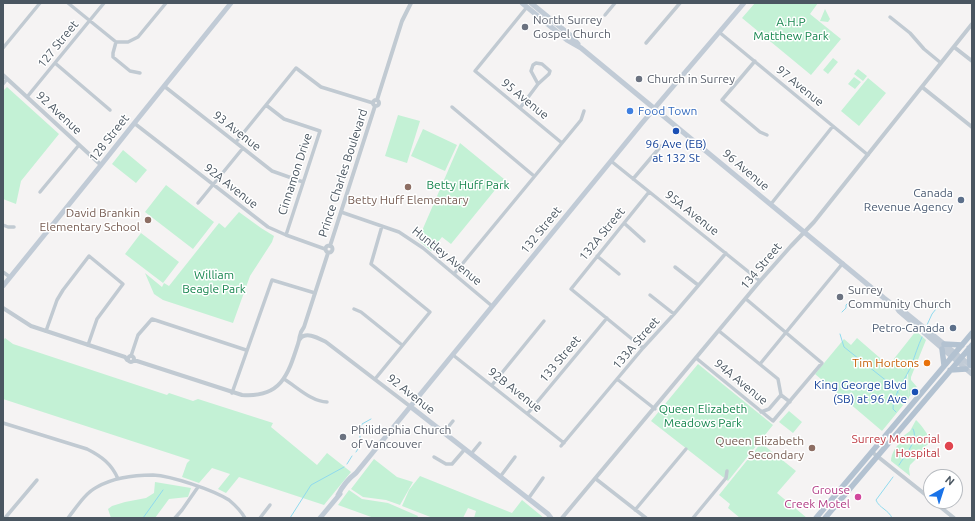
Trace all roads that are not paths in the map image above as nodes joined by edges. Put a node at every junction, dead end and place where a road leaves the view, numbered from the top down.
1 (40, 3) edge
2 (68, 3) edge
3 (104, 3) edge
4 (166, 3) edge
5 (231, 3) edge
6 (411, 3) edge
7 (522, 3) edge
8 (615, 3) edge
9 (680, 3) edge
10 (744, 3) edge
11 (530, 4) edge
12 (605, 15) dead end
13 (890, 17) dead end
14 (90, 21) junction
15 (972, 24) edge
16 (720, 32) junction
17 (116, 42) junction
18 (646, 43) dead end
19 (954, 47) junction
20 (3, 48) edge
21 (972, 61) edge
22 (755, 62) junction
23 (55, 63) junction
24 (941, 63) junction
25 (140, 73) dead end
26 (3, 75) edge
27 (7, 79) junction
28 (3, 84) edge
29 (538, 84) junction
30 (164, 86) junction
31 (922, 87) junction
32 (27, 98) junction
33 (375, 103) junction
34 (266, 106) junction
35 (452, 107) dead end
36 (520, 108) junction
37 (655, 108) junction
38 (110, 110) dead end
39 (584, 111) dead end
40 (134, 123) junction
41 (833, 126) junction
42 (972, 127) edge
43 (767, 135) dead end
44 (236, 142) junction
45 (562, 143) junction
46 (79, 145) junction
47 (661, 146) dead end
48 (243, 148) junction
49 (868, 155) junction
50 (611, 161) junction
51 (102, 165) junction
52 (534, 176) junction
53 (633, 179) junction
54 (303, 182) junction
55 (213, 185) junction
56 (40, 192) dead end
57 (649, 192) junction
58 (198, 203) dead end
59 (772, 204) junction
60 (341, 212) junction
61 (624, 223) junction
62 (3, 225) edge
63 (14, 226) dead end
64 (382, 226) junction
65 (805, 232) junction
66 (286, 235) junction
67 (644, 241) dead end
68 (328, 249) junction
69 (726, 253) junction
70 (597, 256) junction
71 (843, 263) junction
72 (675, 267) dead end
73 (3, 272) edge
74 (454, 274) junction
75 (618, 274) dead end
76 (10, 277) junction
77 (760, 281) junction
78 (698, 285) junction
79 (3, 286) edge
80 (315, 293) junction
81 (650, 295) dead end
82 (746, 299) junction
83 (492, 306) junction
84 (3, 308) edge
85 (354, 309) dead end
86 (674, 314) junction
87 (607, 318) junction
88 (544, 321) dead end
89 (46, 331) junction
90 (719, 331) junction
91 (303, 332) junction
92 (786, 333) junction
93 (972, 333) edge
94 (88, 345) junction
95 (402, 345) junction
96 (962, 345) junction
97 (943, 346) junction
98 (971, 346) edge
99 (643, 348) junction
100 (246, 350) junction
101 (452, 355) junction
102 (956, 357) junction
103 (696, 358) junction
104 (131, 359) junction
105 (760, 364) junction
106 (944, 365) junction
107 (970, 367) edge
108 (950, 370) junction
109 (972, 374) edge
110 (284, 379) junction
111 (375, 379) junction
112 (617, 379) junction
113 (940, 382) junction
114 (492, 385) junction
115 (232, 392) junction
116 (781, 394) junction
117 (327, 402) dead end
118 (790, 402) junction
119 (411, 407) junction
120 (655, 409) junction
121 (761, 412) junction
122 (528, 414) junction
123 (453, 421) dead end
124 (3, 423) edge
125 (444, 432) junction
126 (480, 443) dead end
127 (562, 444) joint
128 (465, 449) junction
129 (686, 449) dead end
130 (872, 452) junction
131 (471, 454) junction
132 (516, 456) dead end
133 (877, 456) junction
134 (434, 457) dead end
135 (727, 471) dead end
136 (500, 477) junction
137 (543, 478) dead end
138 (596, 479) junction
139 (37, 480) dead end
140 (118, 480) junction
141 (198, 487) junction
142 (923, 493) edge
143 (528, 499) junction
144 (270, 505) dead end
145 (943, 509) edge
146 (635, 510) junction
147 (550, 516) edge
148 (5, 518) edge
149 (68, 518) edge
150 (175, 518) edge
151 (245, 518) edge
152 (260, 518) edge
153 (320, 518) edge
154 (556, 518) edge
155 (562, 518) edge
156 (646, 518) edge
157 (693, 518) edge
158 (816, 518) edge
159 (825, 518) edge
160 (954, 518) edge

1 - 20 street
2 - 14 street
3 - 14 street, 127 Street
4 - 17 street
5 - 30 main road, 128 Street
6 - 33 street, Prince Charles Boulevard
7 - 11 main road, 96 Avenue
8 - 12 street
9 - 18 street
10 - 16 main road, 132 Street
11 - 36 street, 95 Avenue
11 - 37 main road, 96 Avenue
13 - 24 street
14 - 17 street
14 - 23 street, 127 Street
15 - 19 street, 134 Street
16 - 22 street, 97 Avenue
16 - 37 main road, 132 Street
17 - 25 street
19 - 21 street
19 - 24 street, 134 Street
22 - 41 street, 97 Avenue
22 - 43 street
23 - 32 street, 127 Street
23 - 38 street
24 - 31 street, 134 Street
26 - 27 street, 92 Avenue
27 - 28 street
27 - 32 street, 92 Avenue
29 - 29 street
29 - 36 street
30 - 40 main road, 128 Street
30 - 44 street, 93 Avenue
31 - 42 street
31 - 49 street, 134 Street
32 - 46 street, 92 Avenue
33 - 34 street
33 - 60 street, Prince Charles Boulevard
34 - 44 street
34 - 54 street, Cinnamon Drive
35 - 52 street
36 - 45 street, 95 Avenue
37 - 50 main road, 132 Street
37 - 59 main road, 96 Avenue
39 - 45 street
40 - 51 main road, 128 Street
40 - 55 street, 92A Avenue
41 - 49 street, 97 Avenue
41 - 59 street
44 - 48 street, 93 Avenue
45 - 52 street
46 - 51 street, 92 Avenue
46 - 56 street
47 - 53 street
48 - 54 street, 93 Avenue
48 - 55 street
49 - 65 street, 134 Street
50 - 53 street, 95A Avenue
50 - 83 main road, 132 Street
51 - 76 main road, 128 Street
52 - 74 street
53 - 57 street, 95A Avenue
54 - 66 street, Cinnamon Drive
55 - 58 street
55 - 66 street, 92A Avenue
57 - 61 street, 132A Street
57 - 69 street, 95A Avenue
59 - 65 main road, 96 Avenue
60 - 64 street, Huntley Avenue
60 - 68 street, Prince Charles Boulevard
61 - 67 street
61 - 70 street, 132A Street
62 - 63 street
64 - 74 street, Huntley Avenue
64 - 95 street
65 - 71 main road, 96 Avenue
65 - 77 street, 134 Street
66 - 68 street, 92A Avenue
68 - 80 street, Prince Charles Boulevard
69 - 77 street, 95A Avenue
69 - 78 street, 133A Street
70 - 75 street
70 - 87 street, 132A Street
71 - 92 street
71 - 97 main road, 96 Avenue
72 - 78 street
73 - 76 street
74 - 83 street, Huntley Avenue
76 - 79 main road, 128 Street
77 - 82 street, 134 Street
78 - 86 street, 133A Street
80 - 91 street, Prince Charles Boulevard
80 - 100 street
81 - 86 street
82 - 90 street, 134 Street
82 - 92 street
83 - 101 main road, 132 Street
84 - 89 street
85 - 95 street
86 - 99 street, 133A Street
87 - 99 street
87 - 122 street, 133 Street
88 - 114 street
89 - 94 street
89 - 94 street
90 - 103 street, 134 Street
90 - 105 street
91 - 110 street, Prince Charles Boulevard
91 - 111 street, 92 Avenue
92 - 105 street
92 - 118 street
93 - 96 main road
94 - 104 street
95 - 111 street
96 - 97 main road
96 - 102 main road
97 - 102 main road, 96 Avenue
97 - 106 main road
98 - 102 main road
98 - 107 main road
99 - 112 street, 133A Street
100 - 104 street
100 - 115 street
101 - 114 street, 92B Avenue
101 - 119 main road, 132 Street
102 - 106 main road
102 - 107 main road, 96 Avenue
102 - 108 main road
102 - 113 main road
103 - 120 street, 134 Street
103 - 121 street, 94A Avenue
104 - 115 street
105 - 116 street
106 - 130 main road
107 - 108 main road
107 - 109 main road, 96 Avenue
108 - 113 main road
110 - 115 street
110 - 117 street
111 - 119 street, 92 Avenue
112 - 120 street
112 - 127 street, 133A Street
113 - 133 main road
114 - 122 street, 92B Avenue
116 - 118 street
116 - 121 street
118 - 121 street, 94A Avenue
119 - 125 main road, 92 Avenue
119 - 153 main road, 132 Street
120 - 138 street, 134 Street
122 - 127 street, 92B Avenue
123 - 125 street
124 - 140 street
125 - 128 main road, 92 Avenue
126 - 131 street
128 - 131 main road, 92 Avenue
128 - 134 street
129 - 146 street
130 - 133 street
130 - 158 main road
131 - 136 main road, 92 Avenue
132 - 136 street
133 - 142 street
133 - 159 main road
135 - 157 street
136 - 143 main road, 92 Avenue
137 - 143 street
138 - 146 street
138 - 155 street, 134 Street
139 - 148 street
140 - 141 street
140 - 149 street
141 - 150 street
141 - 151 street
143 - 147 main road, 92 Avenue
144 - 152 street
145 - 160 street
146 - 156 street
147 - 154 main road, 92 Avenue

